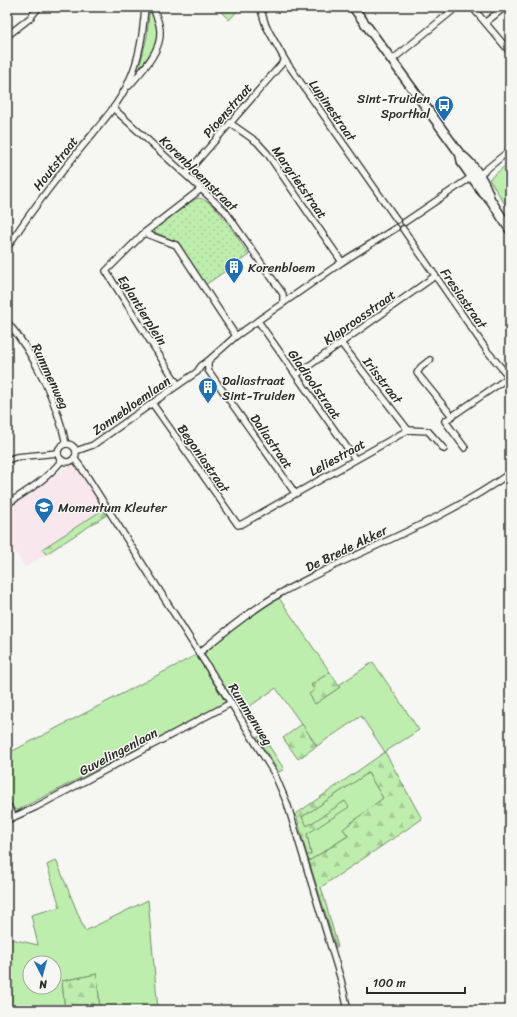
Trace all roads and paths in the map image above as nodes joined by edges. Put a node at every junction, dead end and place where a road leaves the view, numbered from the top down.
1 (39, 7) edge
2 (145, 7) edge
3 (153, 7) edge
4 (260, 7) edge
5 (353, 7) edge
6 (456, 7) edge
7 (472, 7) edge
8 (501, 8) edge
9 (486, 22) junction
10 (7, 36) edge
11 (510, 52) edge
12 (285, 60) junction
13 (392, 60) junction
14 (123, 92) junction
15 (113, 108) junction
16 (230, 123) junction
17 (510, 150) edge
18 (186, 174) junction
19 (475, 176) junction
20 (201, 189) junction
21 (397, 220) junction
22 (405, 222) junction
23 (396, 228) junction
24 (403, 229) junction
25 (510, 230) edge
26 (144, 233) junction
27 (7, 248) edge
28 (342, 262) junction
29 (436, 276) junction
30 (283, 294) junction
31 (296, 294) junction
32 (283, 302) junction
33 (258, 321) junction
34 (7, 322) edge
35 (236, 336) junction
36 (341, 343) junction
37 (430, 360) dead end
38 (208, 361) junction
39 (208, 370) junction
40 (197, 372) junction
41 (296, 375) junction
42 (510, 378) edge
43 (178, 385) junction
44 (152, 404) junction
45 (452, 416) junction
46 (408, 430) junction
47 (66, 444) junction
48 (465, 448) dead end
49 (444, 449) dead end
50 (76, 451) junction
51 (58, 453) junction
52 (74, 458) junction
53 (355, 459) junction
54 (7, 460) edge
55 (62, 460) junction
56 (510, 473) edge
57 (295, 493) junction
58 (7, 504) edge
59 (238, 525) joint
60 (199, 654) junction
61 (232, 703) junction
62 (7, 804) edge
63 (14, 818) junction
64 (7, 820) edge
65 (348, 1010) edge

1 - 10 street
2 - 14 street, Houtstraat
3 - 14 street, Houtstraat
4 - 12 street, Lupinestraat
5 - 13 street
6 - 13 street
7 - 9 street
8 - 9 street
9 - 11 street
12 - 16 street, Pioenstraat
12 - 21 street, Lupinestraat
13 - 19 street
14 - 15 street, Houtstraat
15 - 18 street, Korenbloemstraat
15 - 27 street, Houtstraat
16 - 18 street, Pioenstraat
16 - 28 street, Margrietstraat
17 - 19 street
18 - 20 street, Korenbloemstraat
19 - 22 street
19 - 25 street
20 - 26 street, Eglantierplein
20 - 30 street, Korenbloemstraat
21 - 22 street
21 - 23 street
22 - 24 street
23 - 24 street
23 - 28 street, Zonnebloemlaan
24 - 29 street, Fresiastraat
26 - 35 street
26 - 43 street, Eglantierplein
28 - 31 street, Zonnebloemlaan
29 - 36 street, Klaproosstraat
29 - 42 street, Fresiastraat
30 - 31 street
30 - 32 street
31 - 32 street, Zonnebloemlaan
32 - 33 street, Zonnebloemlaan
33 - 35 street, Zonnebloemlaan
33 - 41 street, Gladioolstraat
34 - 47 street, Rummenweg
35 - 38 street, Zonnebloemlaan
36 - 41 street, Klaproosstraat
36 - 46 street, Irisstraat
37 - 45 street
38 - 39 street
38 - 40 street, Zonnebloemlaan
39 - 40 street, Zonnebloemlaan
39 - 57 street, Daliastraat
40 - 43 street, Zonnebloemlaan
41 - 53 street, Gladioolstraat
42 - 45 street, Fresiastraat
43 - 44 street, Zonnebloemlaan
44 - 50 street, Zonnebloemlaan
44 - 59 street, Begoniastraat
45 - 48 street
46 - 49 street
46 - 53 street, Leliestraat
47 - 50 street
47 - 51 street
50 - 52 street
51 - 54 street
51 - 55 street
52 - 55 street
52 - 60 street, Rummenweg
53 - 57 street, Leliestraat
55 - 58 street
56 - 60 street, De Brede Akker
57 - 59 street, Leliestraat
60 - 61 street, Rummenweg
61 - 63 street, Guvelingenlaan
61 - 65 street, Rummenweg
62 - 63 street
63 - 64 street, Guvelingenlaan

